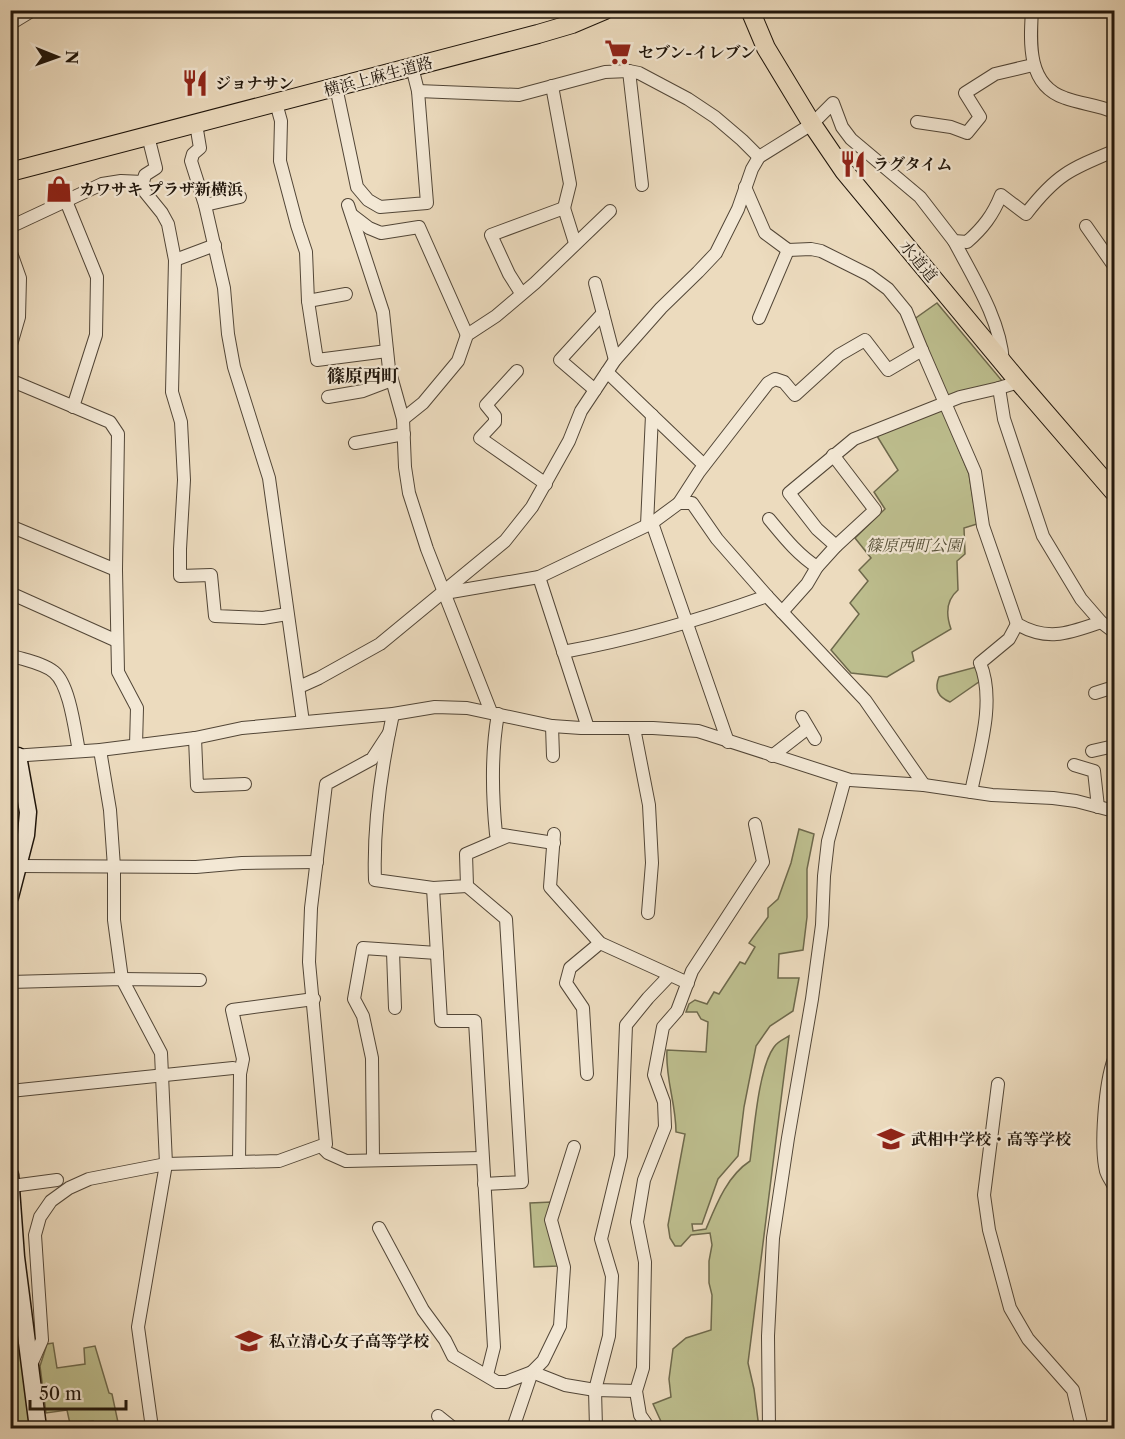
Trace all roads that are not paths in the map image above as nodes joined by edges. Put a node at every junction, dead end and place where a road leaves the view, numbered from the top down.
1 (33, 10) edge
2 (605, 10) edge
3 (750, 10) edge
4 (1032, 10) edge
5 (10, 24) edge
6 (1033, 65) junction
7 (412, 67) junction
8 (637, 69) junction
9 (552, 86) junction
10 (336, 87) junction
11 (418, 91) junction
12 (276, 103) junction
13 (1114, 112) edge
14 (917, 122) dead end
15 (196, 124) junction
16 (812, 124) junction
17 (148, 136) junction
18 (1114, 151) edge
19 (759, 157) junction
20 (10, 172) edge
21 (142, 182) junction
22 (642, 185) dead end
23 (745, 187) junction
24 (240, 197) dead end
25 (66, 201) junction
26 (205, 206) junction
27 (564, 208) junction
28 (610, 211) dead end
29 (1086, 226) dead end
30 (10, 227) edge
31 (954, 241) junction
32 (575, 243) junction
33 (215, 246) junction
34 (10, 250) edge
35 (788, 250) junction
36 (175, 260) junction
37 (1114, 266) edge
38 (595, 283) dead end
39 (521, 293) junction
40 (346, 294) dead end
41 (308, 301) junction
42 (603, 313) junction
43 (759, 318) dead end
44 (467, 335) junction
45 (10, 348) edge
46 (922, 350) junction
47 (387, 351) junction
48 (615, 360) junction
49 (1003, 362) junction
50 (517, 370) dead end
51 (607, 372) junction
52 (10, 380) edge
53 (392, 380) junction
54 (1019, 381) junction
55 (999, 388) junction
56 (595, 390) junction
57 (328, 397) dead end
58 (945, 403) junction
59 (73, 407) junction
60 (652, 415) junction
61 (403, 420) junction
62 (404, 434) junction
63 (356, 443) dead end
64 (833, 455) junction
65 (704, 465) junction
66 (546, 484) junction
67 (1114, 492) edge
68 (679, 503) junction
69 (769, 519) dead end
70 (650, 524) junction
71 (10, 526) edge
72 (836, 546) junction
73 (817, 567) junction
74 (116, 570) junction
75 (539, 578) junction
76 (10, 593) edge
77 (444, 593) junction
78 (767, 596) junction
79 (782, 612) junction
80 (287, 614) junction
81 (1101, 622) junction
82 (687, 623) junction
83 (1017, 624) junction
84 (1114, 632) edge
85 (117, 641) junction
86 (563, 652) junction
87 (10, 655) edge
88 (299, 687) junction
89 (1114, 687) edge
90 (1095, 693) dead end
91 (495, 713) junction
92 (393, 714) junction
93 (802, 717) dead end
94 (303, 722) junction
95 (552, 726) junction
96 (588, 728) junction
97 (634, 728) junction
98 (389, 733) junction
99 (195, 738) junction
100 (728, 742) junction
101 (136, 745) junction
102 (1114, 746) edge
103 (100, 750) junction
104 (1092, 751) dead end
105 (80, 752) junction
106 (14, 756) edge
107 (553, 756) dead end
108 (772, 756) junction
109 (1074, 765) dead end
110 (845, 779) junction
111 (245, 784) dead end
112 (924, 786) junction
113 (971, 792) junction
114 (1098, 807) junction
115 (1114, 811) edge
116 (755, 824) dead end
117 (508, 836) junction
118 (317, 862) junction
119 (20, 866) junction
120 (114, 867) junction
121 (467, 886) junction
122 (433, 888) junction
123 (10, 897) edge
124 (648, 914) dead end
125 (600, 943) junction
126 (393, 952) junction
127 (437, 953) junction
128 (670, 975) junction
129 (122, 979) junction
130 (200, 980) dead end
131 (10, 982) edge
132 (688, 983) junction
133 (314, 999) junction
134 (395, 1008) dead end
135 (1114, 1059) edge
136 (234, 1068) dead end
137 (587, 1074) dead end
138 (161, 1076) junction
139 (998, 1084) dead end
140 (10, 1091) edge
141 (322, 1147) junction
142 (574, 1147) dead end
143 (482, 1158) junction
144 (373, 1159) junction
145 (239, 1162) junction
146 (166, 1164) junction
147 (57, 1180) dead end
148 (11, 1181) edge
149 (484, 1184) junction
150 (1114, 1187) edge
151 (379, 1228) dead end
152 (30, 1367) junction
153 (532, 1372) junction
154 (487, 1375) junction
155 (595, 1390) junction
156 (636, 1391) junction
157 (438, 1416) dead end
158 (38, 1428) edge
159 (152, 1428) edge
160 (453, 1428) edge
161 (513, 1428) edge
162 (596, 1428) edge
163 (649, 1428) edge
164 (769, 1428) edge
165 (1082, 1428) edge

1 - 5 street
2 - 7 main road, 横浜上麻生道路
3 - 16 main road, 水道道
4 - 6 street
6 - 13 street
6 - 14 street
7 - 10 main road, 横浜上麻生道路
7 - 11 street
8 - 9 street
8 - 19 street
8 - 22 street
9 - 11 street
9 - 27 street
10 - 11 street
10 - 12 main road, 横浜上麻生道路
12 - 15 main road, 横浜上麻生道路
12 - 41 street
15 - 17 main road, 横浜上麻生道路
15 - 26 street
16 - 19 street
16 - 31 street
16 - 49 main road, 水道道
17 - 20 main road, 横浜上麻生道路
17 - 21 street
18 - 31 street
19 - 23 street
21 - 25 street
21 - 36 street
23 - 35 street
23 - 48 street
24 - 26 street
25 - 30 street
25 - 59 street
26 - 33 street
27 - 32 street
27 - 39 street
28 - 32 street
29 - 37 street
31 - 49 street
32 - 39 street
33 - 36 street
33 - 80 street
34 - 45 street
35 - 43 street
35 - 46 street
36 - 80 street
38 - 42 street
39 - 44 street
40 - 41 street
41 - 47 street
42 - 48 street
42 - 56 street
44 - 47 street
44 - 61 street
46 - 58 street
46 - 65 street
47 - 53 street
48 - 51 street
49 - 54 main road, 水道道
50 - 66 street
51 - 56 street
51 - 60 street
52 - 59 street
53 - 57 street
53 - 61 street
54 - 55 street
54 - 67 main road, 水道道
55 - 58 street
55 - 81 street
56 - 66 street
58 - 64 street
58 - 83 street
59 - 74 street
60 - 65 street
60 - 70 street
61 - 62 street
62 - 63 street
62 - 77 street
64 - 72 street
64 - 72 street
65 - 68 street
66 - 77 street
68 - 70 street
68 - 78 street
69 - 73 street
70 - 75 street
70 - 82 street
71 - 74 street
72 - 73 street
73 - 79 street
74 - 85 street
75 - 77 street
75 - 86 street
76 - 85 street
77 - 88 street
77 - 91 street
78 - 79 street
78 - 82 street
79 - 112 street
80 - 88 street
81 - 83 street
81 - 84 street
82 - 86 street
82 - 100 street
83 - 113 street
85 - 101 street
86 - 96 street
87 - 105 street
88 - 94 street
89 - 90 street
91 - 92 street
91 - 95 street
91 - 117 street
92 - 94 street
92 - 98 street
93 - 108 street
94 - 99 street
95 - 96 street
95 - 107 street
96 - 97 street
97 - 100 street
97 - 124 street
98 - 118 street
98 - 122 street
99 - 101 street
99 - 111 street
100 - 108 street
101 - 103 street
102 - 104 street
103 - 105 street
103 - 120 street
105 - 106 street
106 - 119 street
108 - 110 street
109 - 114 street
110 - 112 street
110 - 164 street
112 - 113 street
113 - 114 street
114 - 115 street
116 - 132 street
117 - 121 street
117 - 125 street
118 - 120 street
118 - 133 street
119 - 120 street
119 - 123 street
120 - 129 street
121 - 122 street
121 - 149 street
122 - 127 street
125 - 128 street
125 - 137 street
126 - 127 street
126 - 134 street
126 - 144 street
127 - 143 street
128 - 132 street
128 - 155 street
129 - 130 street
129 - 131 street
129 - 138 street
132 - 156 street
133 - 141 street
133 - 145 street
135 - 150 street
136 - 138 street
138 - 140 street
138 - 146 street
139 - 165 street
141 - 144 street
141 - 145 street
142 - 153 street
143 - 144 street
143 - 149 street
145 - 146 street
146 - 152 street
146 - 159 street
147 - 148 street
148 - 152 street
149 - 154 street
151 - 154 street
152 - 158 street
153 - 154 street
153 - 155 street
153 - 161 street
155 - 156 street
155 - 162 street
156 - 163 street
157 - 160 street

